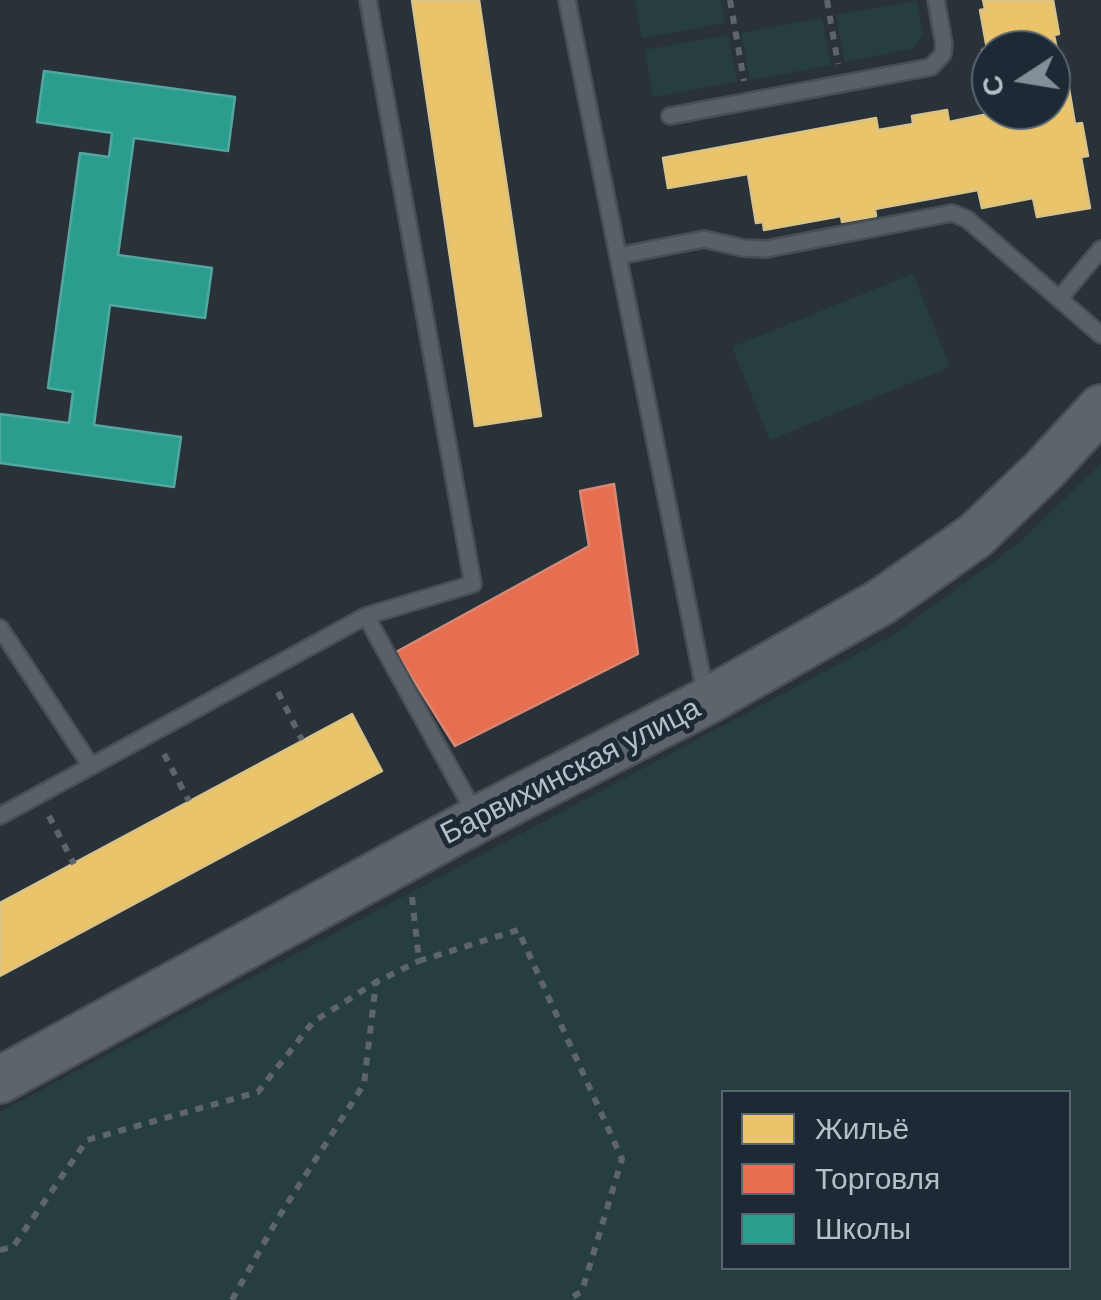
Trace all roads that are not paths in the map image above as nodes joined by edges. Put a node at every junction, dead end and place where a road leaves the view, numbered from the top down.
1 (368, 0) edge
2 (567, 0) edge
3 (936, 0) edge
4 (670, 116) dead end
5 (1101, 249) edge
6 (618, 256) junction
7 (1059, 299) junction
8 (1101, 335) edge
9 (1101, 408) edge
10 (366, 616) junction
11 (0, 628) edge
12 (707, 701) junction
13 (91, 766) junction
14 (0, 816) edge
15 (478, 819) junction
16 (0, 1080) edge

1 - 10 lane
2 - 6 lane
3 - 4 lane
5 - 7 lane
6 - 7 lane
6 - 12 lane
7 - 8 lane
9 - 12 street, Барвихинская улица
10 - 13 lane
10 - 15 lane
11 - 13 lane
12 - 15 street, Барвихинская улица
13 - 14 lane
15 - 16 street, Барвихинская улица

